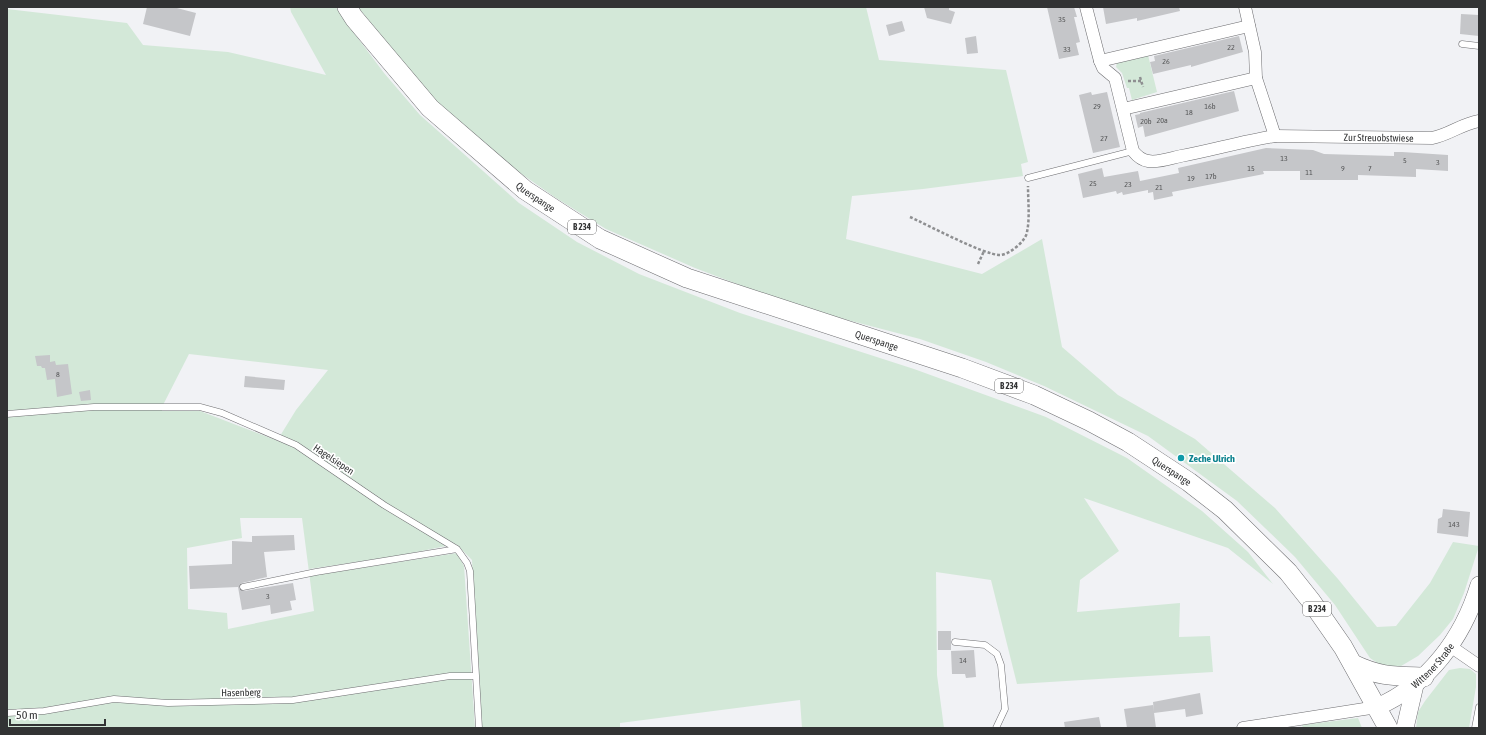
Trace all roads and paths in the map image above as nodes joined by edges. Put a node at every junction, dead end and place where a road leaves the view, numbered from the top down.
1 (347, 7) edge
2 (1086, 7) edge
3 (1245, 7) edge
4 (1249, 26) junction
5 (1462, 44) dead end
6 (1479, 46) edge
7 (1100, 61) junction
8 (1140, 77) dead end
9 (1256, 78) junction
10 (1143, 87) dead end
11 (1122, 109) junction
12 (1479, 120) edge
13 (1275, 136) junction
14 (1133, 151) junction
15 (1028, 178) joint
16 (910, 217) dead end
17 (984, 251) junction
18 (978, 264) dead end
19 (7, 414) edge
20 (457, 549) junction
21 (1479, 585) edge
22 (243, 586) dead end
23 (955, 642) dead end
24 (1450, 646) junction
25 (1353, 664) junction
26 (1479, 666) edge
27 (475, 676) junction
28 (1419, 681) junction
29 (1377, 707) junction
30 (1479, 707) edge
31 (7, 713) edge
32 (478, 728) edge
33 (996, 728) edge
34 (1243, 728) edge
35 (1388, 728) edge
36 (1406, 728) edge
37 (1475, 728) edge

1 - 25 main road, Querspange / B 234
2 - 7 street
3 - 4 street
4 - 7 street
4 - 9 street
5 - 6 lane
7 - 11 street
8 - 10 path
9 - 11 street
9 - 13 street
11 - 14 street
12 - 13 street, Zur Streuobstwiese
13 - 14 street, Zur Streuobstwiese
14 - 15 lane
15 - 17 path
16 - 17 path
17 - 18 path
19 - 20 lane, Hagelsiepen
20 - 22 lane
20 - 27 lane, Hagelsiepen
21 - 24 main road, Wittener Straße
23 - 33 lane
24 - 26 street
24 - 28 main road, Wittener Straße
25 - 28 main road
25 - 29 main road, Querspange / B 234
27 - 31 lane, Hasenberg
27 - 32 lane, Hagelsiepen
28 - 29 main road, Wittener Straße
28 - 36 main road
29 - 34 street
29 - 35 main road, B 234
30 - 37 lane

